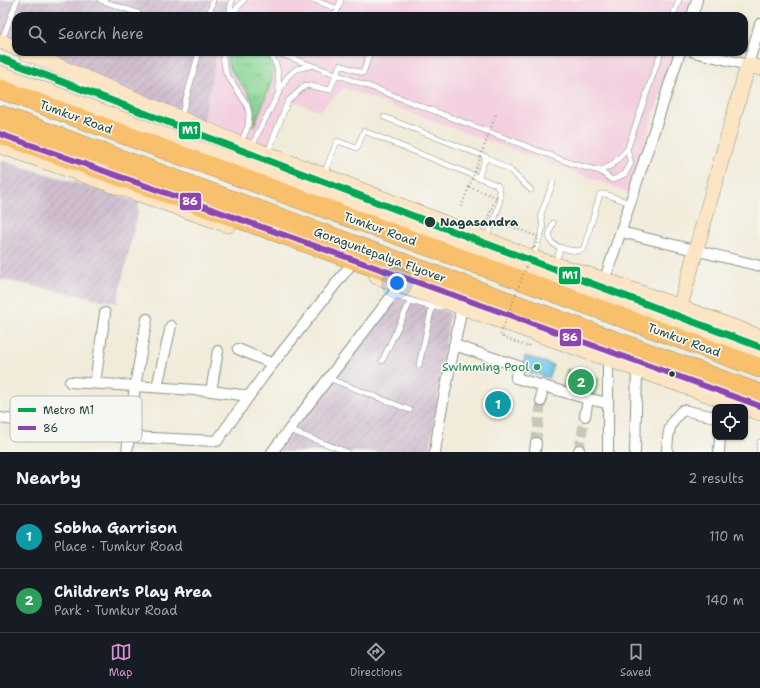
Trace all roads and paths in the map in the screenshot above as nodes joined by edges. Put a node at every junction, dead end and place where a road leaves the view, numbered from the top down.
1 (17, 0) edge
2 (100, 0) edge
3 (214, 0) edge
4 (232, 0) edge
5 (244, 0) edge
6 (314, 0) edge
7 (341, 0) edge
8 (679, 0) edge
9 (697, 0) edge
10 (338, 9) junction
11 (12, 12) edge
12 (135, 12) edge
13 (210, 12) edge
14 (230, 12) edge
15 (234, 12) edge
16 (337, 12) edge
17 (674, 12) edge
18 (693, 12) edge
19 (12, 13) edge
20 (760, 24) edge
21 (0, 43) edge
22 (12, 47) edge
23 (34, 56) edge
24 (198, 56) edge
25 (223, 56) edge
26 (271, 56) edge
27 (286, 56) edge
28 (369, 56) edge
29 (660, 56) edge
30 (679, 56) edge
31 (710, 56) edge
32 (312, 65) junction
33 (754, 67) edge
34 (0, 73) edge
35 (337, 74) junction
36 (0, 89) edge
37 (279, 93) junction
38 (0, 102) edge
39 (497, 112) dead end
40 (0, 115) edge
41 (384, 117) dead end
42 (181, 120) junction
43 (0, 134) edge
44 (0, 146) edge
45 (246, 147) junction
46 (627, 150) junction
47 (267, 155) junction
48 (486, 157) junction
49 (240, 163) junction
50 (600, 171) junction
51 (323, 175) junction
52 (478, 178) junction
53 (553, 183) dead end
54 (469, 187) junction
55 (531, 190) dead end
56 (630, 203) junction
57 (461, 207) dead end
58 (553, 223) dead end
59 (621, 232) junction
60 (486, 239) junction
61 (560, 247) junction
62 (696, 250) junction
63 (533, 258) junction
64 (556, 260) junction
65 (760, 266) edge
66 (349, 267) junction
67 (605, 280) junction
68 (396, 290) junction
69 (599, 297) junction
70 (411, 300) junction
71 (455, 304) junction
72 (432, 307) junction
73 (680, 307) junction
74 (105, 313) dead end
75 (147, 319) dead end
76 (170, 326) dead end
77 (760, 337) edge
78 (523, 345) dead end
79 (454, 346) junction
80 (238, 349) dead end
81 (218, 351) dead end
82 (760, 356) edge
83 (608, 359) junction
84 (382, 361) dead end
85 (273, 364) junction
86 (419, 365) dead end
87 (760, 368) edge
88 (637, 369) junction
89 (328, 378) junction
90 (760, 381) edge
91 (70, 382) dead end
92 (95, 383) junction
93 (542, 385) junction
94 (135, 386) junction
95 (157, 387) junction
96 (211, 391) junction
97 (760, 394) edge
98 (134, 396) edge
99 (250, 396) junction
100 (588, 399) junction
101 (540, 401) tunnel mouth
102 (608, 402) junction
103 (726, 404) edge
104 (760, 406) edge
105 (748, 408) edge
106 (410, 410) dead end
107 (760, 413) edge
108 (585, 416) tunnel mouth
109 (712, 416) edge
110 (0, 418) edge
111 (10, 419) edge
112 (289, 430) junction
113 (142, 438) edge
114 (720, 440) edge
115 (128, 442) edge
116 (760, 442) edge
117 (127, 452) edge
118 (272, 452) edge
119 (347, 452) edge
120 (436, 452) edge
121 (608, 452) edge
122 (635, 452) edge
123 (667, 452) edge
124 (719, 452) edge
125 (759, 452) edge

1 - 11 lane
2 - 12 lane
3 - 13 lane
4 - 14 lane
5 - 15 lane
6 - 10 lane
7 - 10 lane
8 - 17 lane
9 - 18 street
10 - 16 lane
19 - 21 lane
20 - 33 street
21 - 22 street
23 - 42 street
24 - 42 lane
25 - 45 lane
26 - 37 lane
27 - 32 lane
28 - 35 lane
29 - 46 lane
30 - 56 street
31 - 33 street
32 - 35 lane
32 - 37 lane
33 - 62 street
34 - 49 street
35 - 47 lane
35 - 50 lane
36 - 87 highway, Tumkur Road
37 - 45 lane
38 - 90 highway, Goraguntepalya Flyover
39 - 54 path, bridge
40 - 97 highway, Goraguntepalya Flyover
41 - 48 lane
42 - 45 street
43 - 104 highway
44 - 66 street
45 - 47 street
45 - 49 lane
45 - 49 lane
46 - 50 lane
46 - 50 lane
47 - 51 street
48 - 52 lane
48 - 55 lane
49 - 69 street
51 - 52 lane
51 - 60 street
52 - 60 lane
53 - 63 lane
54 - 57 path
54 - 78 path, bridge
56 - 59 street
56 - 61 lane
58 - 61 lane
59 - 62 street
59 - 67 street
60 - 63 street
61 - 64 lane
62 - 65 street
62 - 73 street
63 - 64 street
64 - 67 street
66 - 68 street
66 - 85 street
67 - 69 street
67 - 73 street
68 - 70 lane
68 - 71 street
68 - 89 street
69 - 82 street
70 - 72 lane
70 - 84 lane
71 - 72 lane
71 - 79 street
71 - 83 street
72 - 86 lane
73 - 77 street
74 - 92 street
75 - 94 street
76 - 95 street
79 - 93 street
79 - 120 street
80 - 85 street
81 - 96 street
83 - 88 street
83 - 102 street
85 - 99 street
88 - 103 street
88 - 122 street
89 - 106 lane
89 - 112 street
91 - 92 street
92 - 94 street
93 - 100 street
93 - 101 street
94 - 95 street
94 - 98 street
95 - 96 street
96 - 99 street
99 - 113 street
100 - 102 street
100 - 108 street
102 - 121 street
105 - 107 street
109 - 123 street
110 - 111 street
112 - 118 street
112 - 119 lane
114 - 124 street
115 - 117 street
116 - 125 lane

